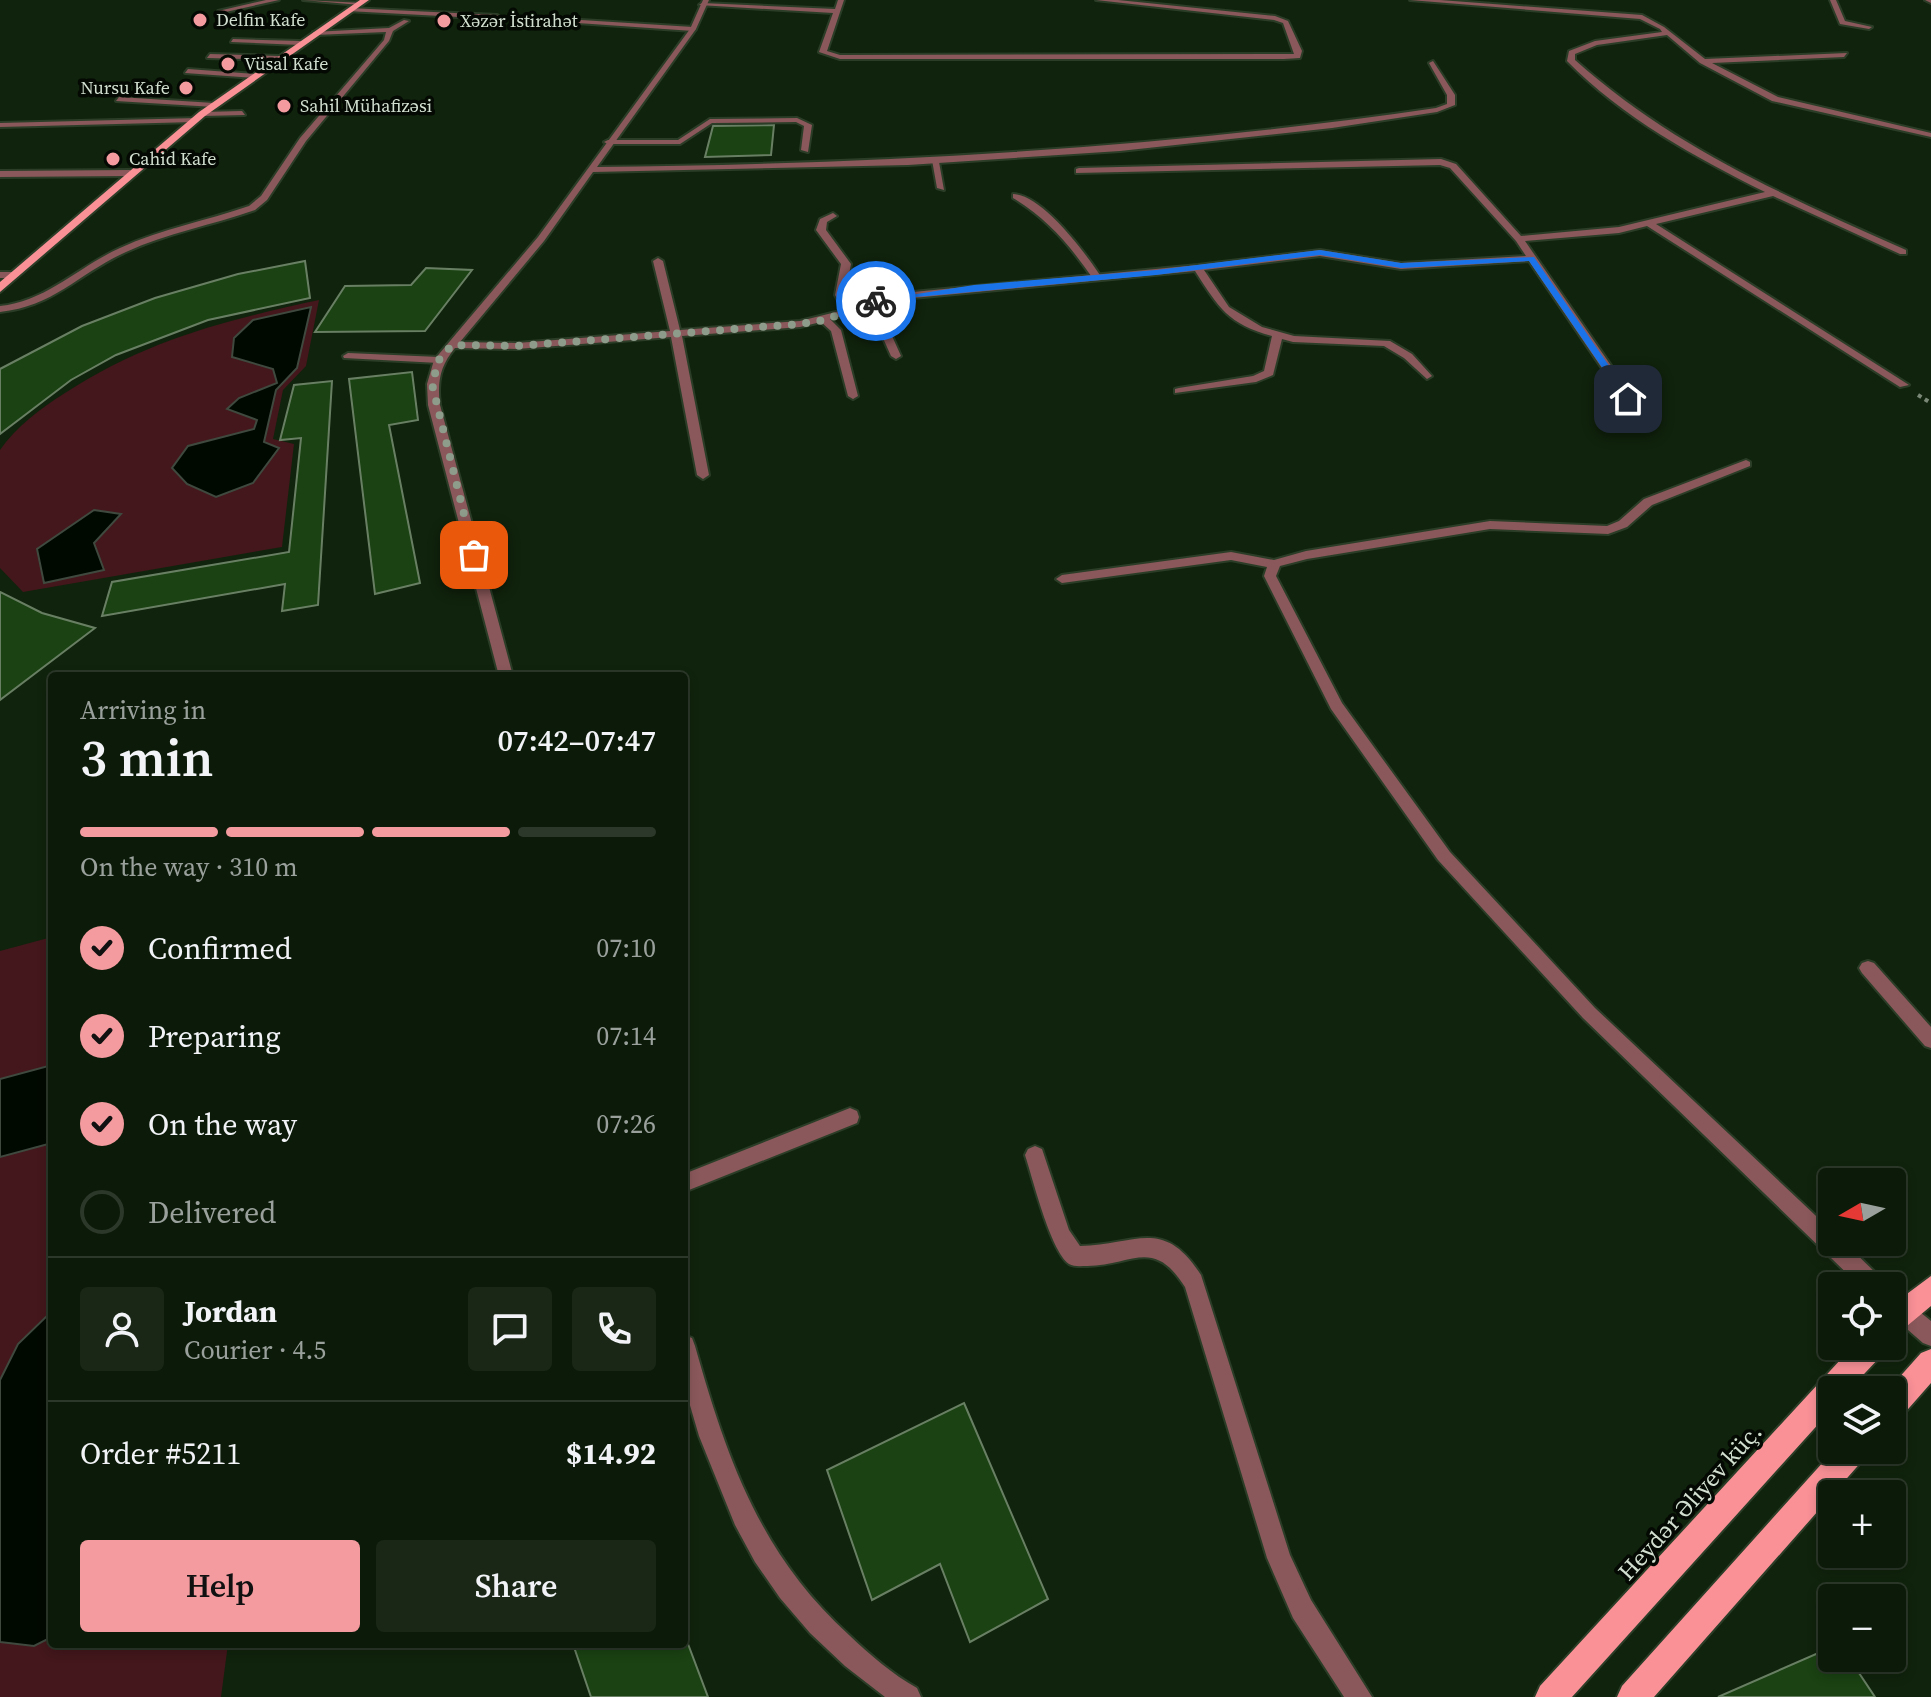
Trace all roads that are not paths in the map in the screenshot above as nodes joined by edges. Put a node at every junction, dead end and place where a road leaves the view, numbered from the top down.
1 (276, 0) edge
2 (306, 0) edge
3 (841, 0) edge
4 (1099, 0) edge
5 (1413, 0) edge
6 (1833, 0) edge
7 (363, 1) edge
8 (704, 2) edge
9 (349, 10) junction
10 (221, 11) dead end
11 (834, 11) junction
12 (497, 17) dead end
13 (406, 21) dead end
14 (565, 21) dead end
15 (1869, 27) dead end
16 (693, 29) junction
17 (390, 30) junction
18 (315, 33) junction
19 (1668, 33) junction
20 (233, 41) dead end
21 (300, 43) junction
22 (1844, 55) dead end
23 (210, 56) dead end
24 (279, 58) junction
25 (1703, 61) junction
26 (1433, 63) dead end
27 (188, 71) dead end
28 (255, 76) junction
29 (119, 99) dead end
30 (214, 105) junction
31 (242, 113) dead end
32 (199, 117) junction
33 (0, 125) edge
34 (1931, 135) edge
35 (608, 142) junction
36 (805, 150) dead end
37 (935, 162) junction
38 (589, 170) junction
39 (1079, 171) dead end
40 (130, 173) junction
41 (0, 174) edge
42 (941, 188) dead end
43 (1774, 193) junction
44 (1016, 196) dead end
45 (833, 216) dead end
46 (1650, 224) junction
47 (1519, 239) junction
48 (1903, 252) dead end
49 (1531, 258) junction
50 (658, 261) dead end
51 (1198, 268) junction
52 (0, 275) edge
53 (13, 275) junction
54 (1097, 278) junction
55 (0, 288) edge
56 (872, 302) junction
57 (0, 309) edge
58 (849, 311) junction
59 (825, 320) junction
60 (676, 334) junction
61 (1278, 334) junction
62 (452, 345) junction
63 (348, 356) dead end
64 (896, 356) dead end
65 (439, 360) junction
66 (1427, 376) dead end
67 (1904, 385) dead end
68 (1179, 391) dead end
69 (853, 396) dead end
70 (1644, 422) dead end
71 (1746, 464) dead end
72 (703, 475) dead end
73 (1274, 564) junction
74 (1062, 579) dead end
75 (505, 672) edge
76 (1868, 968) dead end
77 (1931, 1040) edge
78 (850, 1117) dead end
79 (1035, 1155) dead end
80 (688, 1181) edge
81 (1860, 1272) edge
82 (1931, 1289) edge
83 (1906, 1305) edge
84 (1906, 1319) edge
85 (1931, 1335) edge
86 (1858, 1360) edge
87 (688, 1363) edge
88 (1931, 1363) edge
89 (1906, 1391) edge
90 (1841, 1464) edge
91 (908, 1697) edge
92 (1359, 1697) edge
93 (1551, 1697) edge
94 (1633, 1697) edge

1 - 10 street
2 - 7 street
3 - 11 street
4 - 11 street
5 - 19 street
6 - 15 street
7 - 9 main road
8 - 11 street
8 - 16 street
9 - 12 street
9 - 18 main road
13 - 17 street
14 - 16 street
16 - 35 street
17 - 18 street
17 - 57 street
18 - 21 main road
19 - 25 street
19 - 43 street
20 - 21 street
21 - 24 main road
22 - 25 street
23 - 24 street
24 - 28 main road
25 - 34 street
26 - 37 street
27 - 28 street
28 - 30 main road
29 - 30 street
30 - 32 main road
31 - 32 street
32 - 33 street
32 - 40 main road
35 - 36 street
35 - 38 street
37 - 38 street
37 - 42 street
38 - 62 street
39 - 47 street
40 - 41 street
40 - 53 main road
43 - 46 street
43 - 48 street
44 - 54 street
45 - 58 street
46 - 47 street
46 - 67 street
47 - 49 street
49 - 51 street
49 - 70 street
50 - 60 street
51 - 54 street
51 - 61 street
52 - 53 street
53 - 55 main road
54 - 56 street
56 - 58 street
56 - 64 street
58 - 59 street
59 - 60 street
59 - 69 street
60 - 62 street
60 - 72 street
61 - 66 street
61 - 68 street
62 - 65 street
63 - 65 street
65 - 75 street
71 - 73 street
73 - 74 street
73 - 81 street
76 - 77 street
78 - 80 street
79 - 92 street
82 - 83 main road
84 - 85 street
86 - 93 main road, Heydər Əliyev küç.
87 - 91 street
88 - 89 main road
90 - 94 main road

